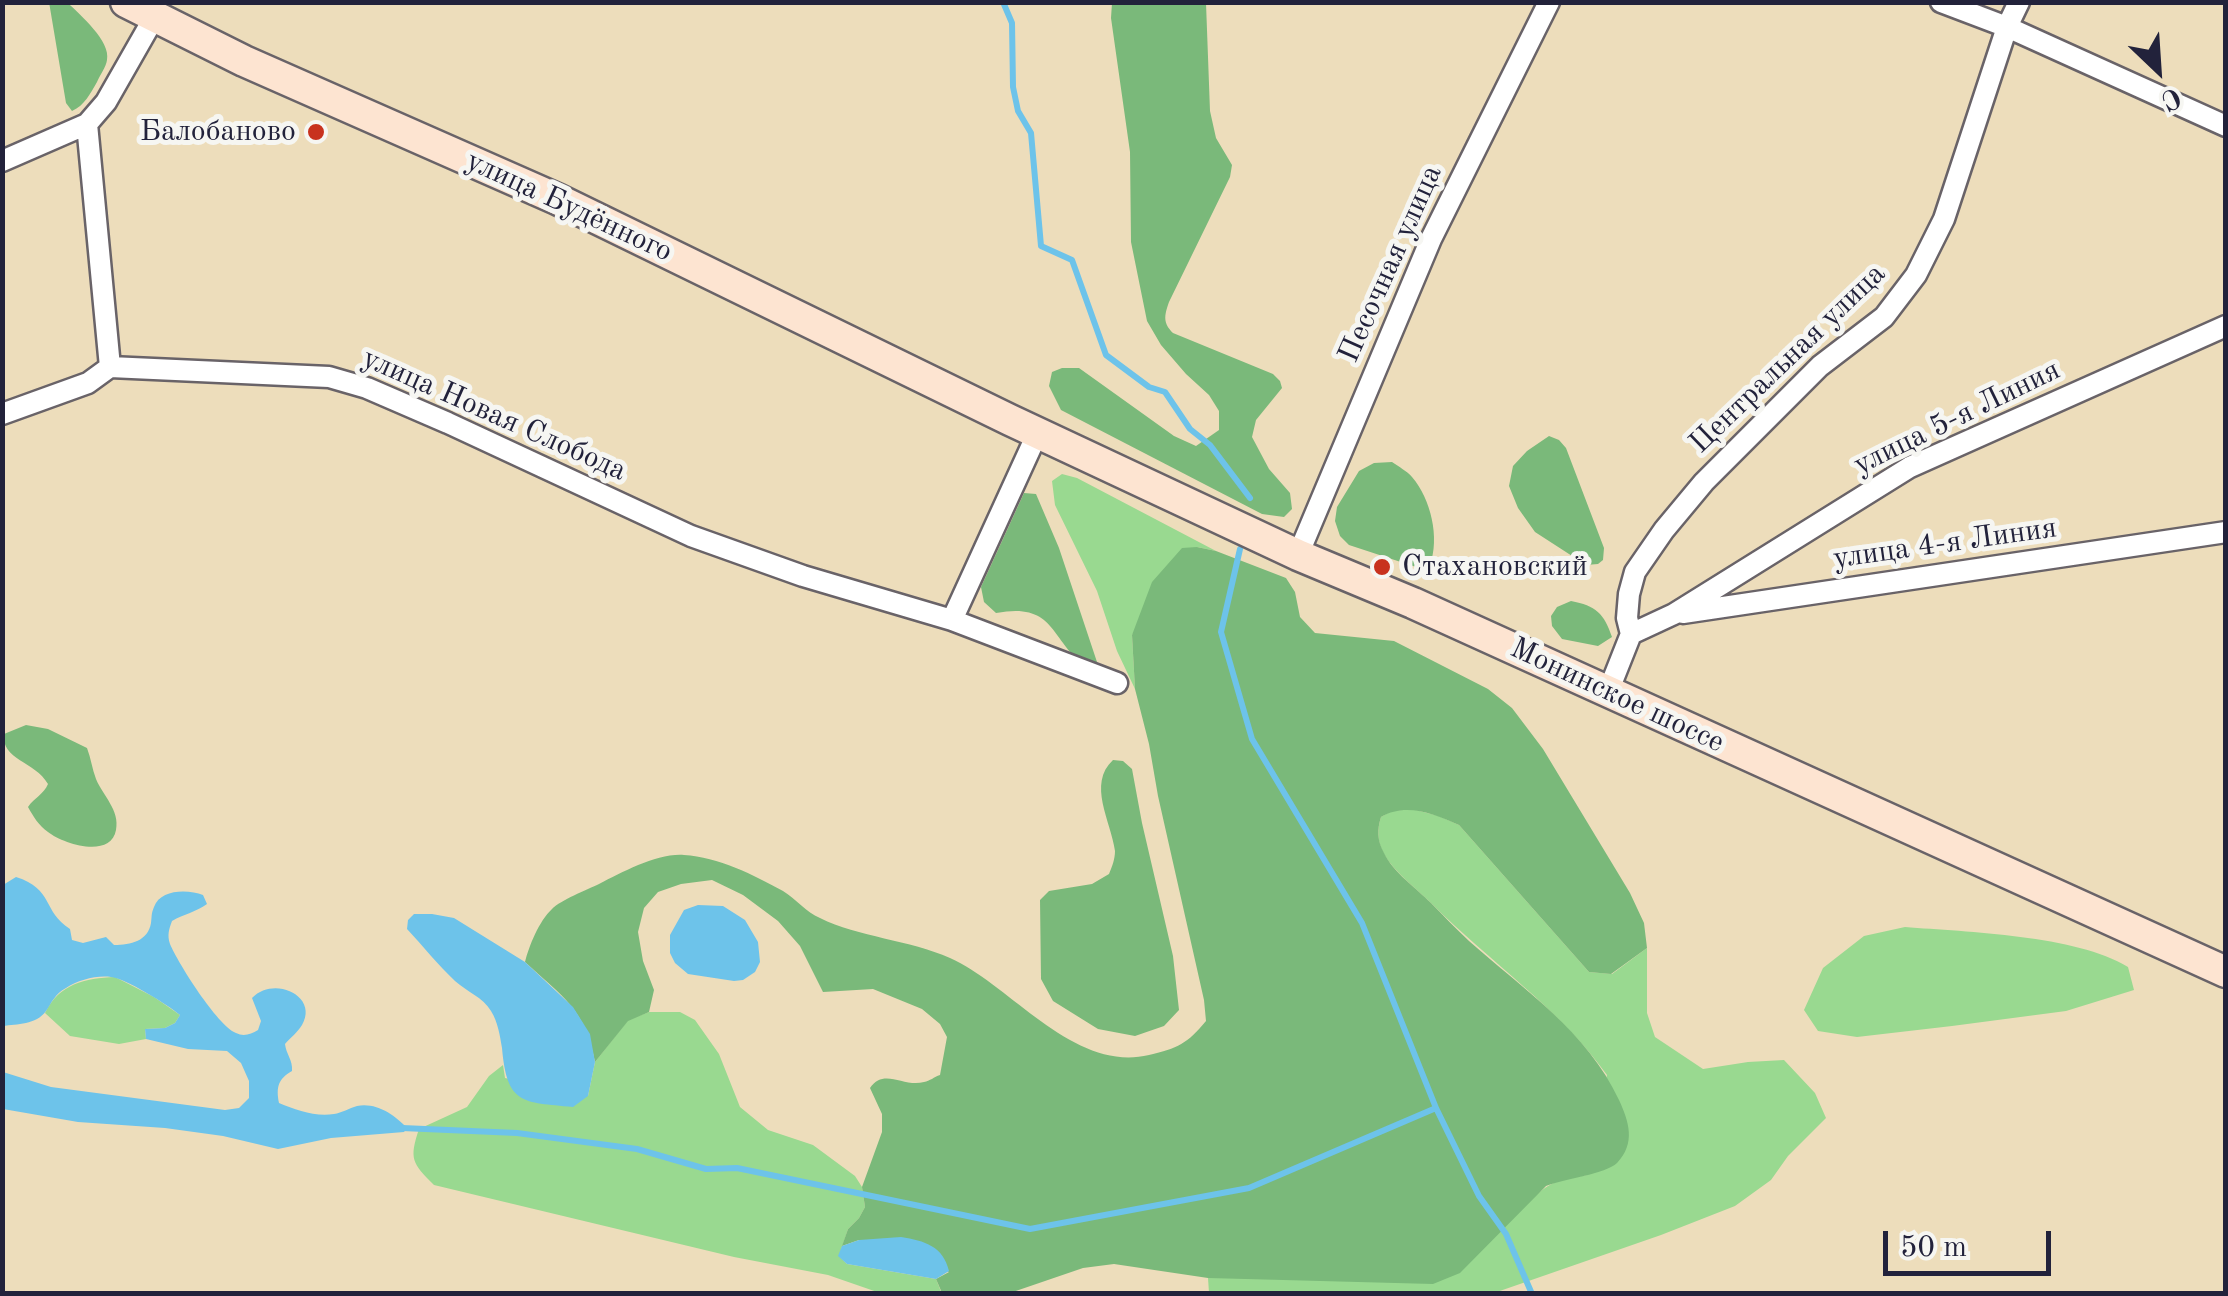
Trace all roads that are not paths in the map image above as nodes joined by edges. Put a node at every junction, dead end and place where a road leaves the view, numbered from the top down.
1 (126, 2) edge
2 (1549, 2) edge
3 (1942, 2) edge
4 (2018, 2) edge
5 (156, 16) junction
6 (2007, 27) junction
7 (88, 124) junction
8 (2226, 126) edge
9 (2, 161) edge
10 (2226, 326) edge
11 (110, 366) junction
12 (2, 414) edge
13 (1010, 420) joint
14 (1038, 432) junction
15 (2226, 532) edge
16 (1298, 555) junction
17 (1674, 614) junction
18 (952, 620) junction
19 (1631, 634) junction
20 (1117, 683) dead end
21 (1608, 692) junction
22 (2226, 972) edge

1 - 5 main road, улица Будённого
2 - 16 street, Песочная улица
3 - 6 street
4 - 6 street, Центральная улица
5 - 7 street
5 - 13 main road, улица Будённого
6 - 8 street
6 - 19 street, Центральная улица
7 - 9 street
7 - 11 street
10 - 17 street, улица 5-я Линия
11 - 12 street
11 - 18 street, улица Новая Слобода
13 - 14 main road, Монинское шоссе
14 - 16 main road, Монинское шоссе
14 - 18 street
15 - 17 street, улица 4-я Линия
16 - 21 main road, Монинское шоссе
17 - 19 street
18 - 20 street, улица Новая Слобода
19 - 21 street
21 - 22 main road, Монинское шоссе

